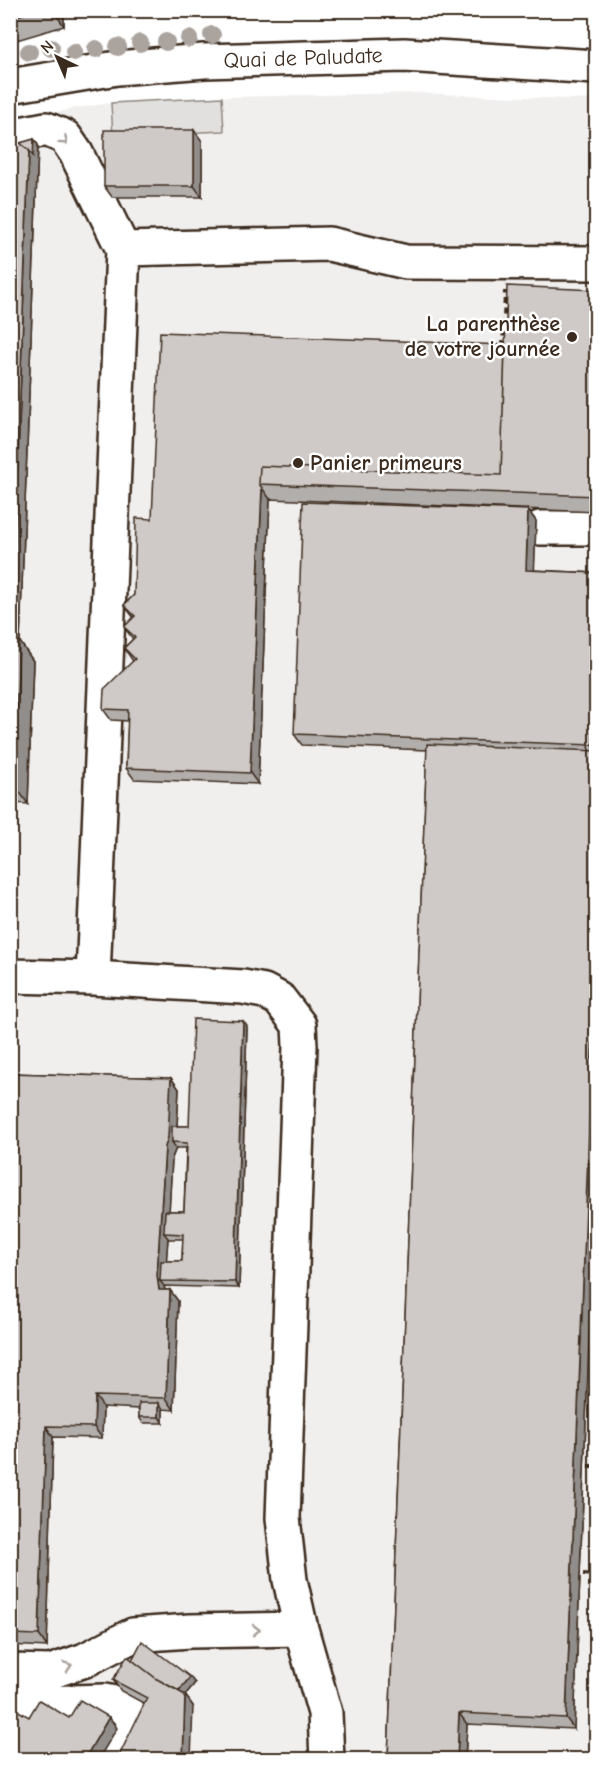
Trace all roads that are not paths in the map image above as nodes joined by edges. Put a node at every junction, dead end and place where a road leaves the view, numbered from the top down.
1 (597, 67) edge
2 (10, 86) edge
3 (10, 136) edge
4 (123, 249) junction
5 (597, 263) edge
6 (540, 528) dead end
7 (597, 528) edge
8 (10, 976) edge
9 (93, 978) junction
10 (301, 1629) junction
11 (10, 1671) edge
12 (10, 1704) edge
13 (115, 1760) edge
14 (327, 1760) edge

1 - 2 street, Quai de Paludate
3 -> 4 street
4 - 5 street
4 - 9 street
6 - 7 street
8 - 9 street
9 - 10 street
11 -> 10 street
10 - 14 street
12 - 13 street

